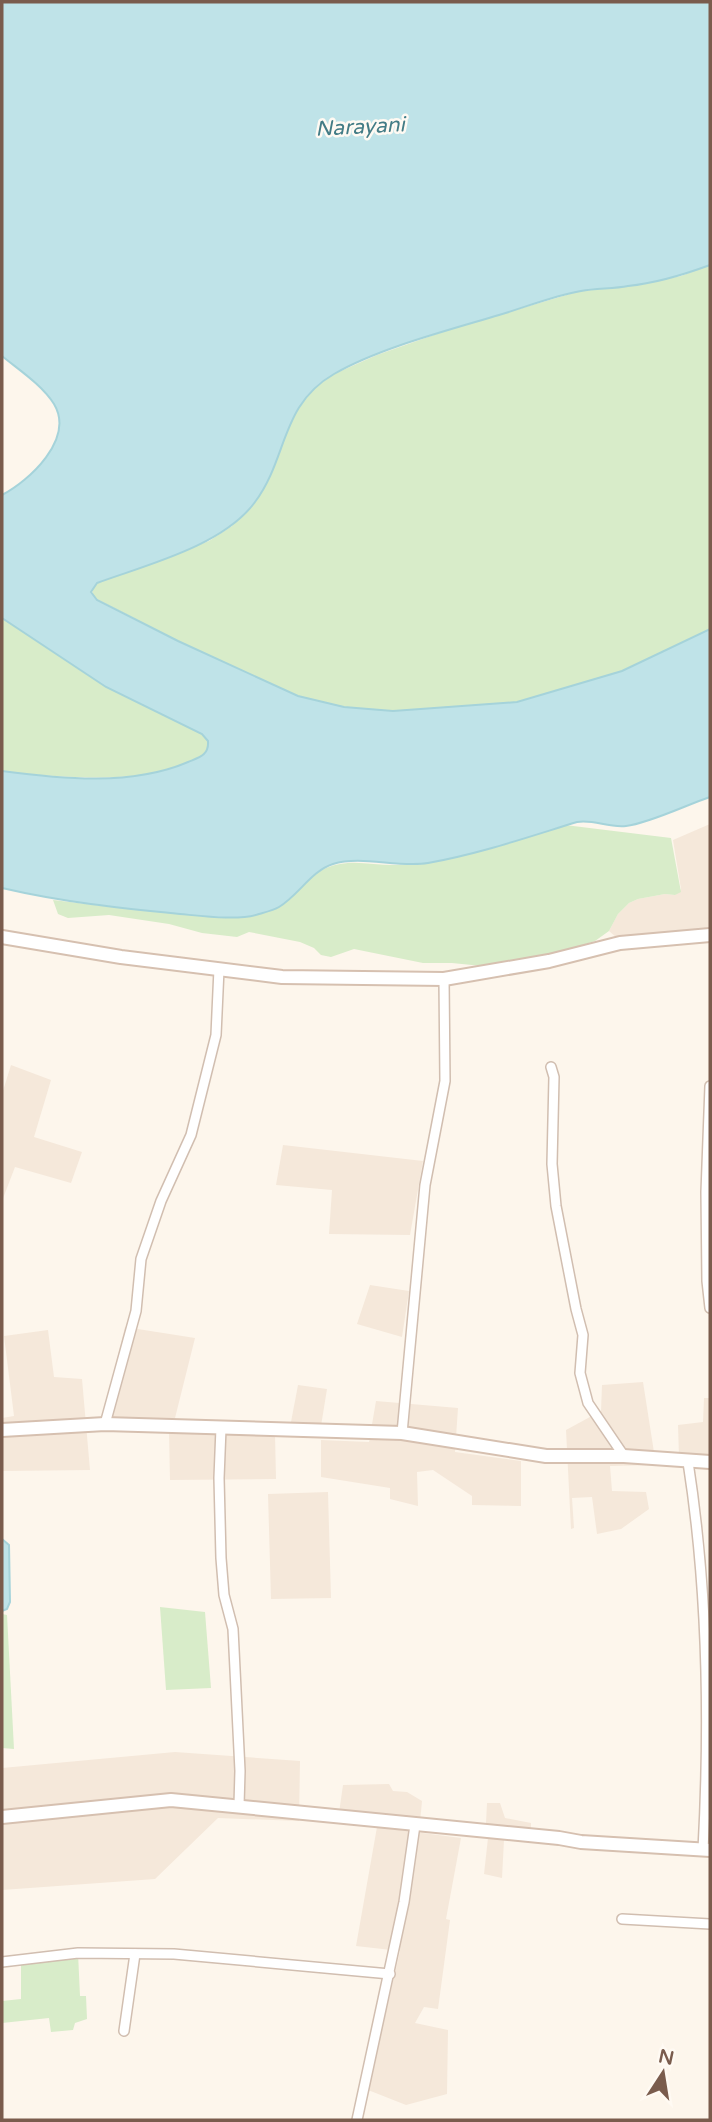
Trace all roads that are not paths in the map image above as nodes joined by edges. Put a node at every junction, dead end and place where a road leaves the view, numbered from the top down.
1 (710, 935) edge
2 (2, 937) edge
3 (219, 969) junction
4 (444, 979) junction
5 (551, 1067) dead end
6 (710, 1086) edge
7 (710, 1308) edge
8 (105, 1424) junction
9 (221, 1428) junction
10 (2, 1430) edge
11 (402, 1433) junction
12 (624, 1456) junction
13 (688, 1462) junction
14 (710, 1462) edge
15 (239, 1805) junction
16 (2, 1817) edge
17 (415, 1825) junction
18 (707, 1850) edge
19 (622, 1919) dead end
20 (710, 1924) edge
21 (135, 1954) junction
22 (2, 1962) edge
23 (390, 1974) junction
24 (124, 2031) dead end
25 (357, 2120) edge

1 - 4 street
2 - 3 street
3 - 4 street
3 - 8 street
4 - 11 street
5 - 12 street
6 - 7 street
8 - 9 street
8 - 10 street
9 - 11 street
9 - 15 street
11 - 12 street
12 - 13 street
13 - 14 street
13 - 18 street
15 - 16 street
15 - 17 street
17 - 18 street
17 - 23 street
19 - 20 street
21 - 22 street
21 - 23 street
21 - 24 street
23 - 25 street

